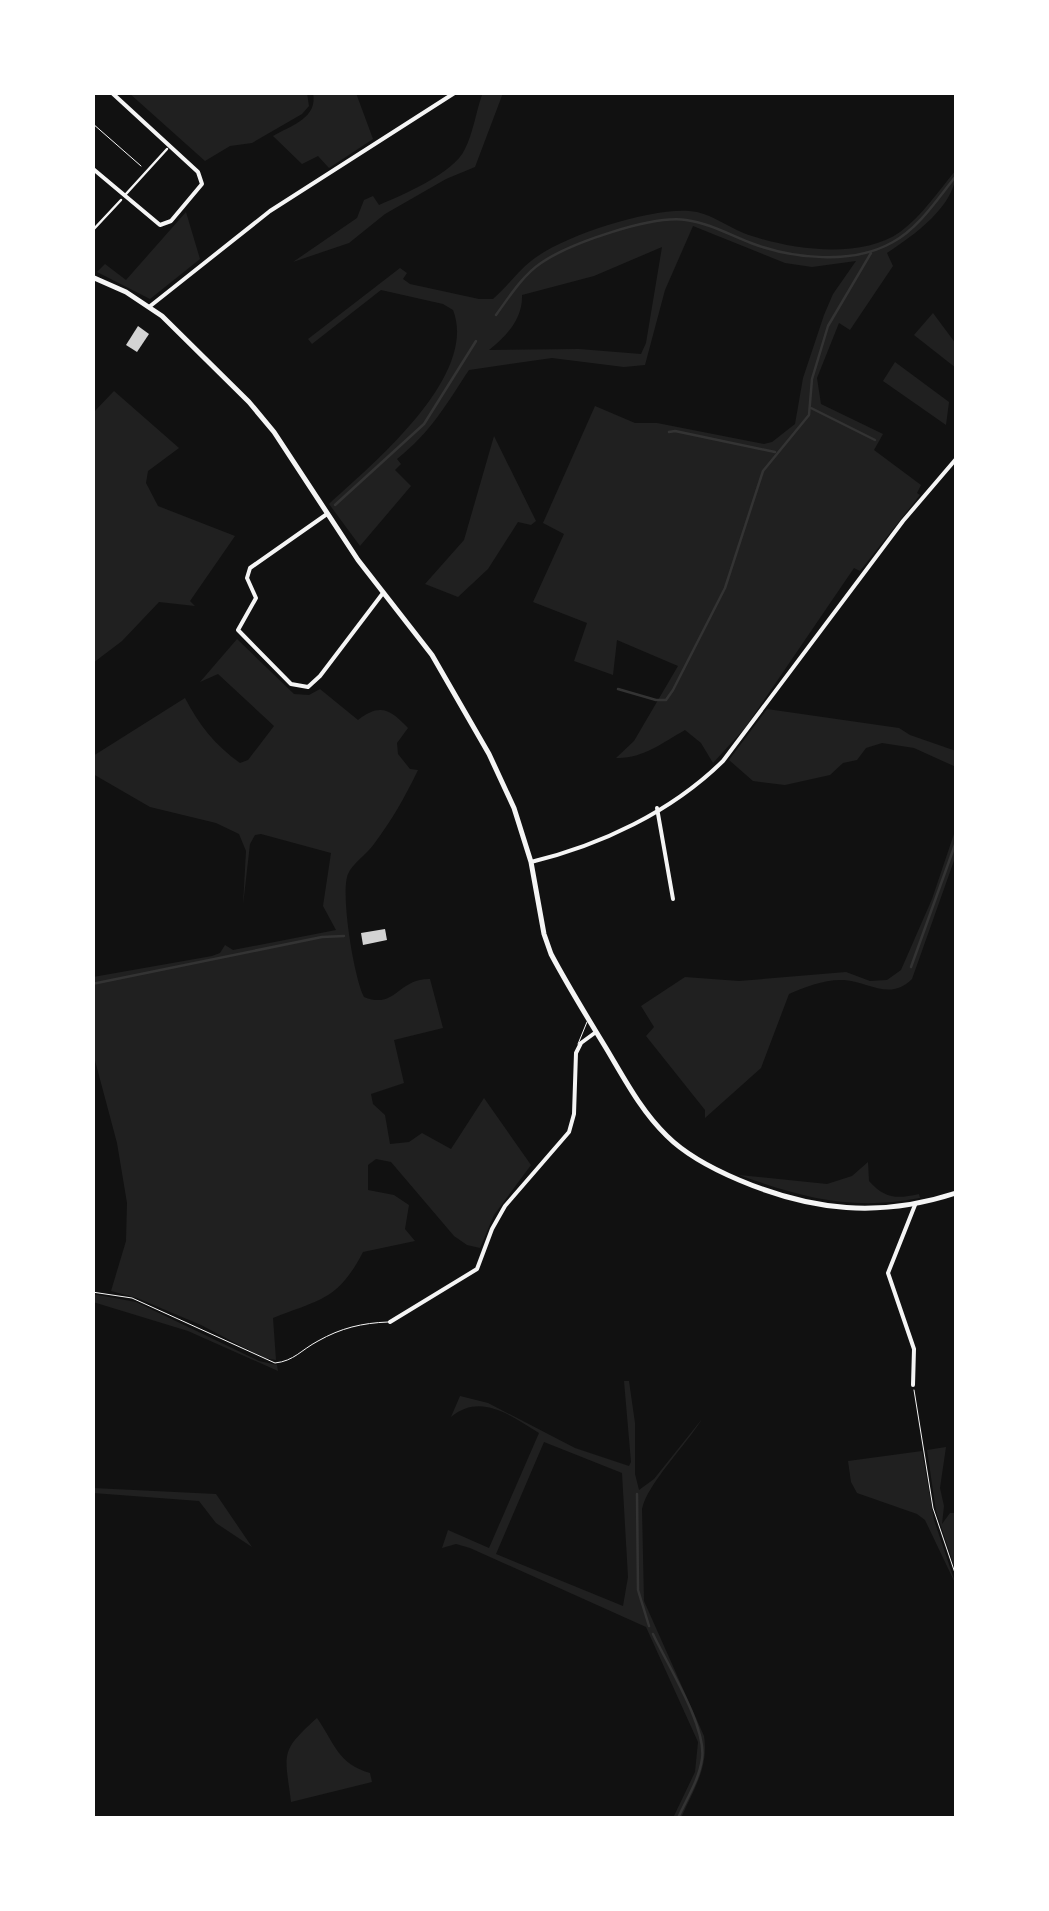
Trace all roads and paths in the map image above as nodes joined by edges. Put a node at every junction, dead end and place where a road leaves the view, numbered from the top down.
1 (111, 92) edge
2 (456, 92) edge
3 (92, 123) edge
4 (167, 149) dead end
5 (92, 168) edge
6 (147, 171) junction
7 (126, 194) dead end
8 (122, 200) dead end
9 (92, 232) edge
10 (92, 277) edge
11 (150, 306) junction
12 (956, 459) edge
13 (326, 514) junction
14 (383, 592) junction
15 (657, 808) junction
16 (531, 862) junction
17 (673, 898) dead end
18 (588, 1019) junction
19 (596, 1032) junction
20 (578, 1048) junction
21 (956, 1193) edge
22 (915, 1204) junction
23 (92, 1292) edge
24 (390, 1322) joint
25 (912, 1385) joint
26 (956, 1576) edge

1 - 5 street
2 - 11 street
3 - 6 path
4 - 6 street
6 - 7 street
8 - 9 street
10 - 11 main road
11 - 13 main road
12 - 15 street
13 - 14 main road
13 - 14 street
14 - 16 main road
15 - 16 street
15 - 17 street
16 - 18 main road
18 - 19 main road
18 - 20 lane
19 - 20 street
19 - 22 main road
20 - 24 street
21 - 22 main road
22 - 25 street
23 - 24 lane
25 - 26 lane

